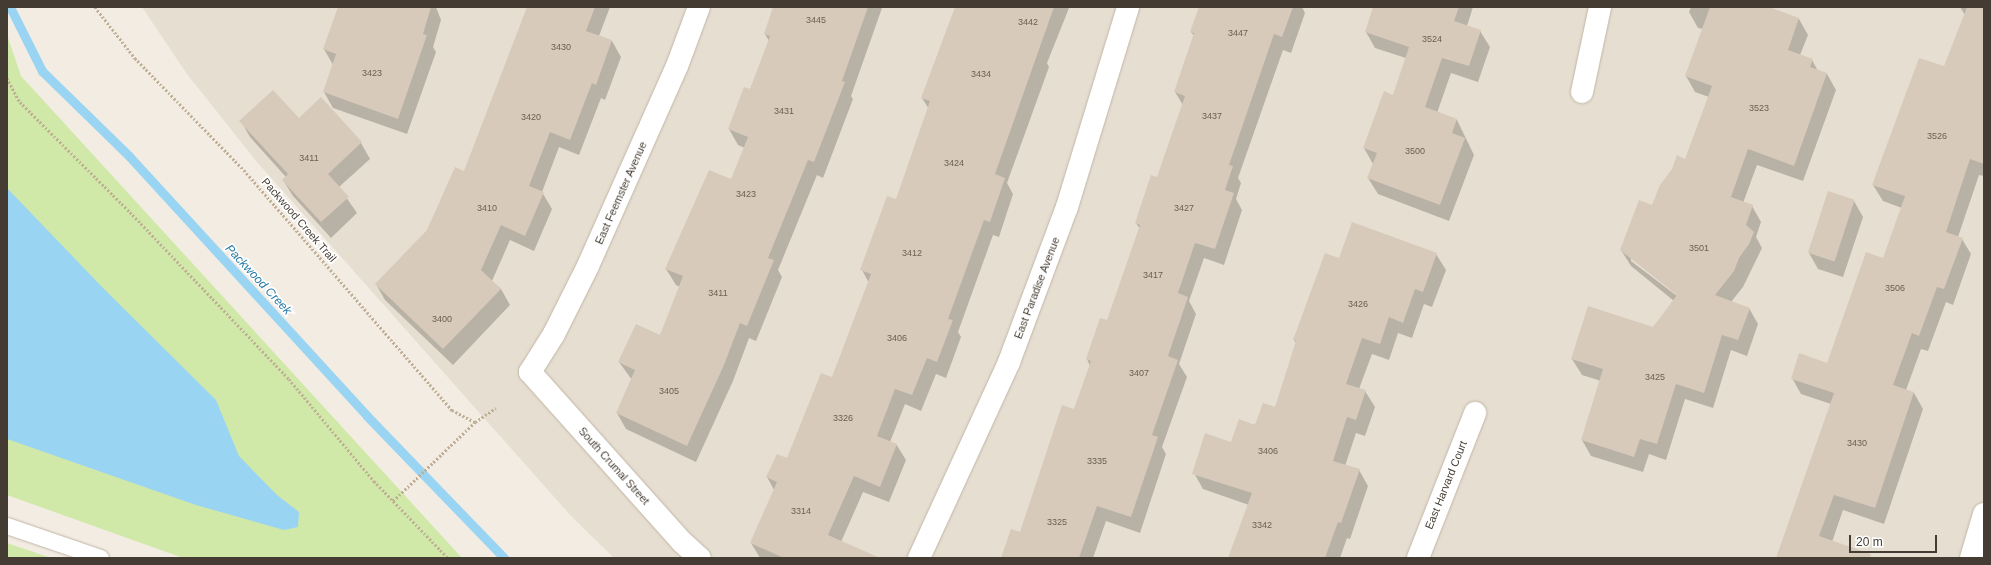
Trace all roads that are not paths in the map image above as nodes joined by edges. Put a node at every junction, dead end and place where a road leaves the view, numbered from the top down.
1 (699, 7) edge
2 (1128, 7) edge
3 (1600, 7) edge
4 (1582, 92) dead end
5 (530, 372) joint
6 (1475, 413) dead end
7 (1984, 514) edge
8 (7, 526) edge
9 (101, 558) edge
10 (700, 558) edge
11 (920, 558) edge
12 (1418, 558) edge
13 (1971, 558) edge

1 - 5 street, East Feemster Avenue
2 - 11 street, East Paradise Avenue
3 - 4 street
5 - 10 street, South Crumal Street
6 - 12 street, East Harvard Court
7 - 13 street
8 - 9 lane

